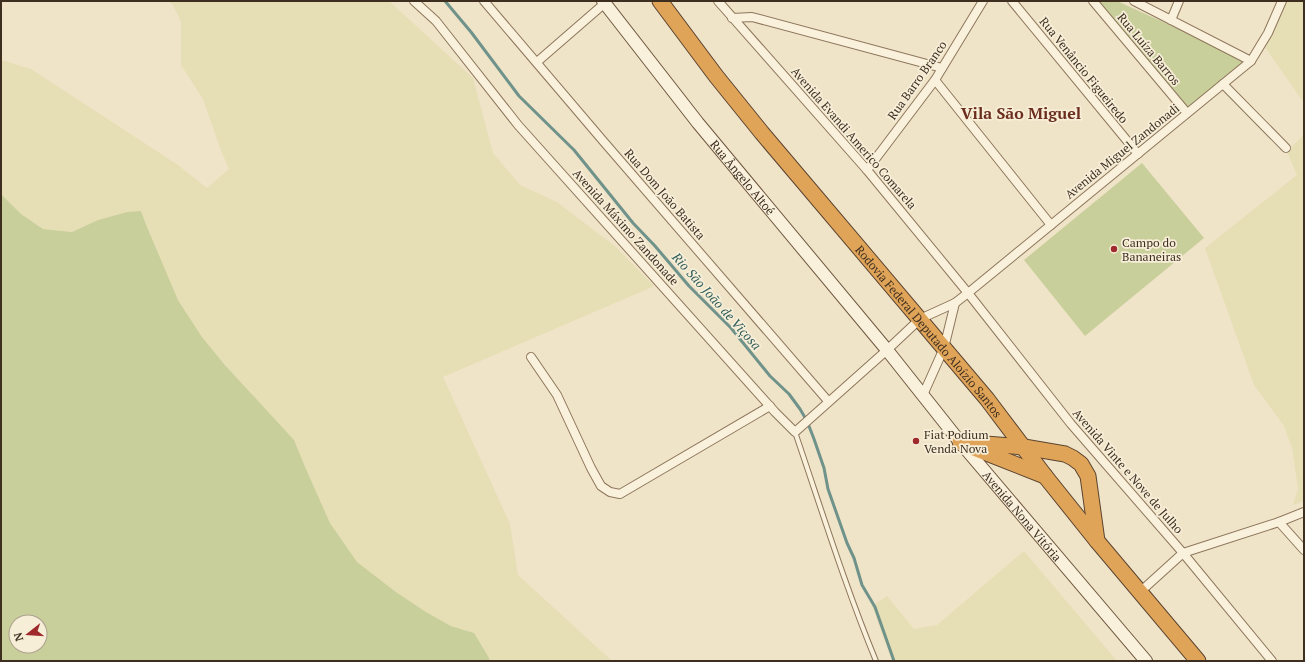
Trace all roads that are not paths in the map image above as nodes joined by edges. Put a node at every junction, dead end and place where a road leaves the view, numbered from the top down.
1 (414, 1) edge
2 (484, 1) edge
3 (660, 1) edge
4 (718, 1) edge
5 (983, 1) edge
6 (1012, 1) edge
7 (1093, 1) edge
8 (1134, 1) edge
9 (1179, 1) edge
10 (1282, 1) edge
11 (604, 2) edge
12 (732, 18) junction
13 (1171, 20) junction
14 (1251, 61) junction
15 (537, 62) junction
16 (942, 68) junction
17 (935, 80) junction
18 (1223, 84) junction
19 (1187, 113) junction
20 (1286, 148) dead end
21 (1138, 154) junction
22 (867, 170) junction
23 (1051, 225) junction
24 (968, 293) junction
25 (955, 303) junction
26 (920, 319) junction
27 (944, 348) junction
28 (887, 350) junction
29 (531, 357) dead end
30 (923, 395) junction
31 (825, 404) junction
32 (770, 406) junction
33 (797, 430) junction
34 (960, 442) junction
35 (1024, 447) junction
36 (1045, 476) junction
37 (1304, 512) edge
38 (1279, 522) junction
39 (1097, 541) junction
40 (1304, 550) edge
41 (1183, 553) junction
42 (1140, 592) junction
43 (876, 661) edge
44 (1146, 661) edge
45 (1198, 661) edge
46 (1272, 661) edge

1 - 32 street, Avenida Máximo Zandonade
2 - 15 street, Rua Dom João Batista
3 - 26 highway, Rodovia Federal Deputado Aloízio Santos
4 - 12 street, Avenida Evandi Americo Comarela
5 - 16 street, Rua Barro Branco
6 - 21 street, Rua Venâncio Figueiredo
7 - 19 street, Rua Luíza Barros
8 - 13 street
9 - 13 street
10 - 14 street, Avenida Miguel Zandonadi
11 - 15 street
11 - 28 street, Rua Ângelo Altoé
12 - 16 street
12 - 22 street, Avenida Evandi Americo Comarela
13 - 14 street
14 - 18 street, Avenida Miguel Zandonadi
15 - 31 street, Rua Dom João Batista
16 - 17 street, Rua Barro Branco
17 - 22 street, Rua Barro Branco
17 - 23 street
18 - 19 street, Avenida Miguel Zandonadi
18 - 20 street
19 - 21 street, Avenida Miguel Zandonadi
21 - 23 street, Avenida Miguel Zandonadi
22 - 24 street, Avenida Evandi Americo Comarela
23 - 24 street, Avenida Miguel Zandonadi
24 - 25 street, Avenida Miguel Zandonadi
24 - 41 street, Avenida Vinte e Nove de Julho
25 - 26 street, Avenida Miguel Zandonadi
25 - 27 street
26 - 27 highway, Rodovia Federal Deputado Aloízio Santos
26 - 28 street, Avenida Miguel Zandonadi
27 - 30 street
27 - 35 highway, Rodovia Federal Deputado Aloízio Santos
28 - 30 street, Avenida Nona Vitória
28 - 31 street, Avenida Miguel Zandonadi
29 - 32 street
30 - 34 street, Avenida Nona Vitória
31 - 33 street
32 - 33 street, Avenida Máximo Zandonade
33 - 43 lane
34 - 35 highway
34 - 36 highway
34 - 44 street, Avenida Nona Vitória
35 - 36 highway, Rodovia Federal Deputado Aloízio Santos
35 - 39 highway
36 - 39 highway, Rodovia Federal Deputado Aloízio Santos
37 - 38 street
38 - 40 street
38 - 41 street
39 - 42 highway, Rodovia Federal Deputado Aloízio Santos
41 - 42 street
41 - 46 street, Avenida Vinte e Nove de Julho
42 - 45 highway, Rodovia Federal Deputado Aloízio Santos

